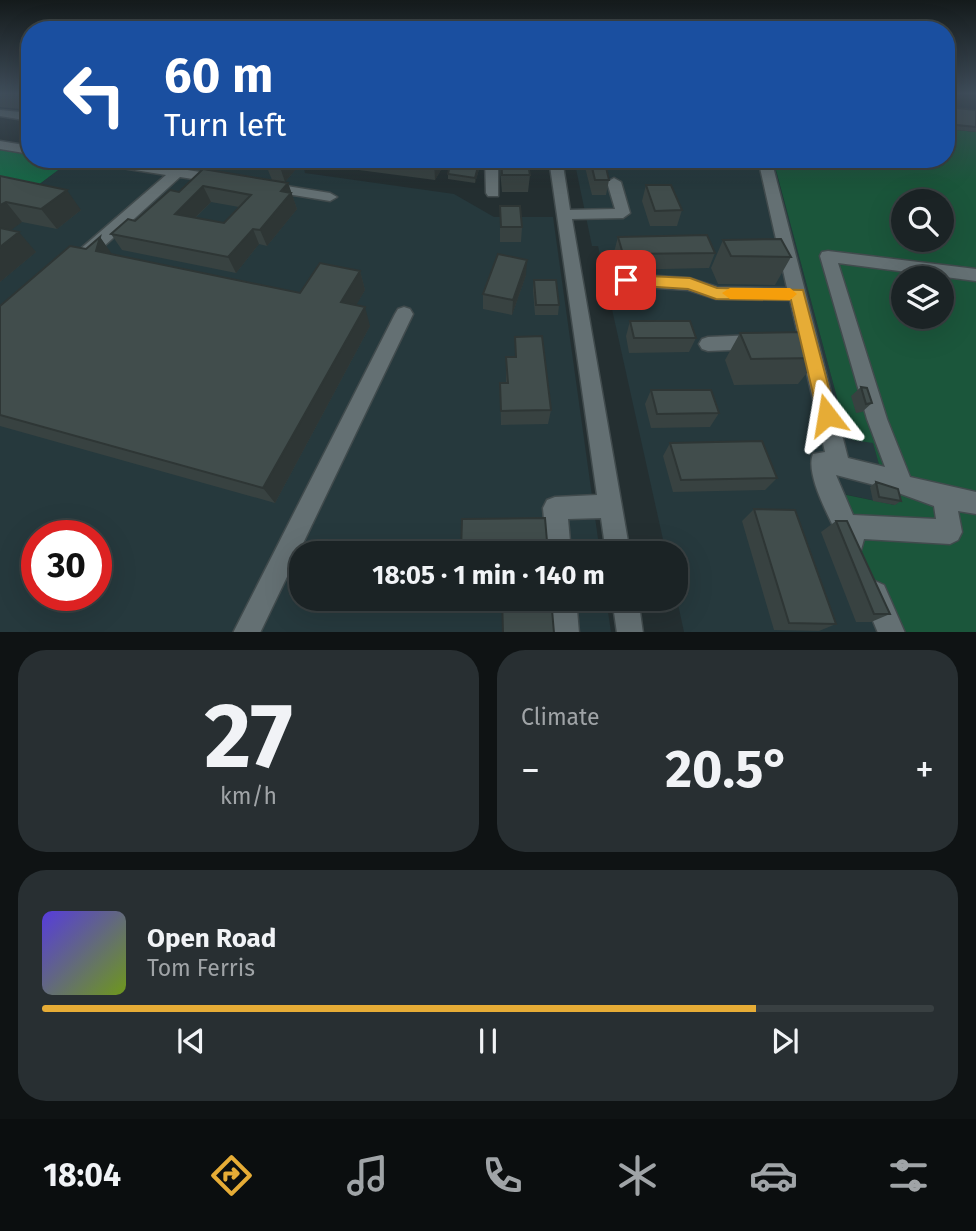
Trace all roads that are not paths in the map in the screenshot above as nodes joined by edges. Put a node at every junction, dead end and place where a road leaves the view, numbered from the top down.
1 (0, 145) edge
2 (21, 148) edge
3 (151, 168) edge
4 (492, 168) edge
5 (557, 168) edge
6 (766, 168) edge
7 (177, 172) junction
8 (228, 180) edge
9 (614, 182) dead end
10 (254, 184) edge
11 (493, 193) dead end
12 (330, 197) dead end
13 (565, 215) junction
14 (73, 264) edge
15 (976, 275) edge
16 (626, 280) dead end
17 (798, 294) junction
18 (404, 314) dead end
19 (809, 340) junction
20 (708, 344) dead end
21 (839, 464) junction
22 (902, 484) junction
23 (944, 497) junction
24 (976, 503) edge
25 (611, 506) junction
26 (846, 526) junction
27 (558, 541) edge
28 (616, 541) edge
29 (564, 611) edge
30 (627, 611) edge
31 (246, 632) edge
32 (566, 632) edge
33 (630, 632) edge
34 (892, 632) edge

1 - 2 street
3 - 7 street
4 - 11 street
5 - 13 street
6 - 17 street
7 - 8 street
7 - 14 street
9 - 13 street
10 - 12 street
13 - 25 street
15 - 22 street
16 - 17 street
17 - 19 street
18 - 31 street
19 - 20 street
19 - 21 street
21 - 22 street
21 - 26 street
22 - 23 street
23 - 24 street
23 - 26 street
25 - 27 street
25 - 28 street
26 - 34 street
29 - 32 street
30 - 33 street

